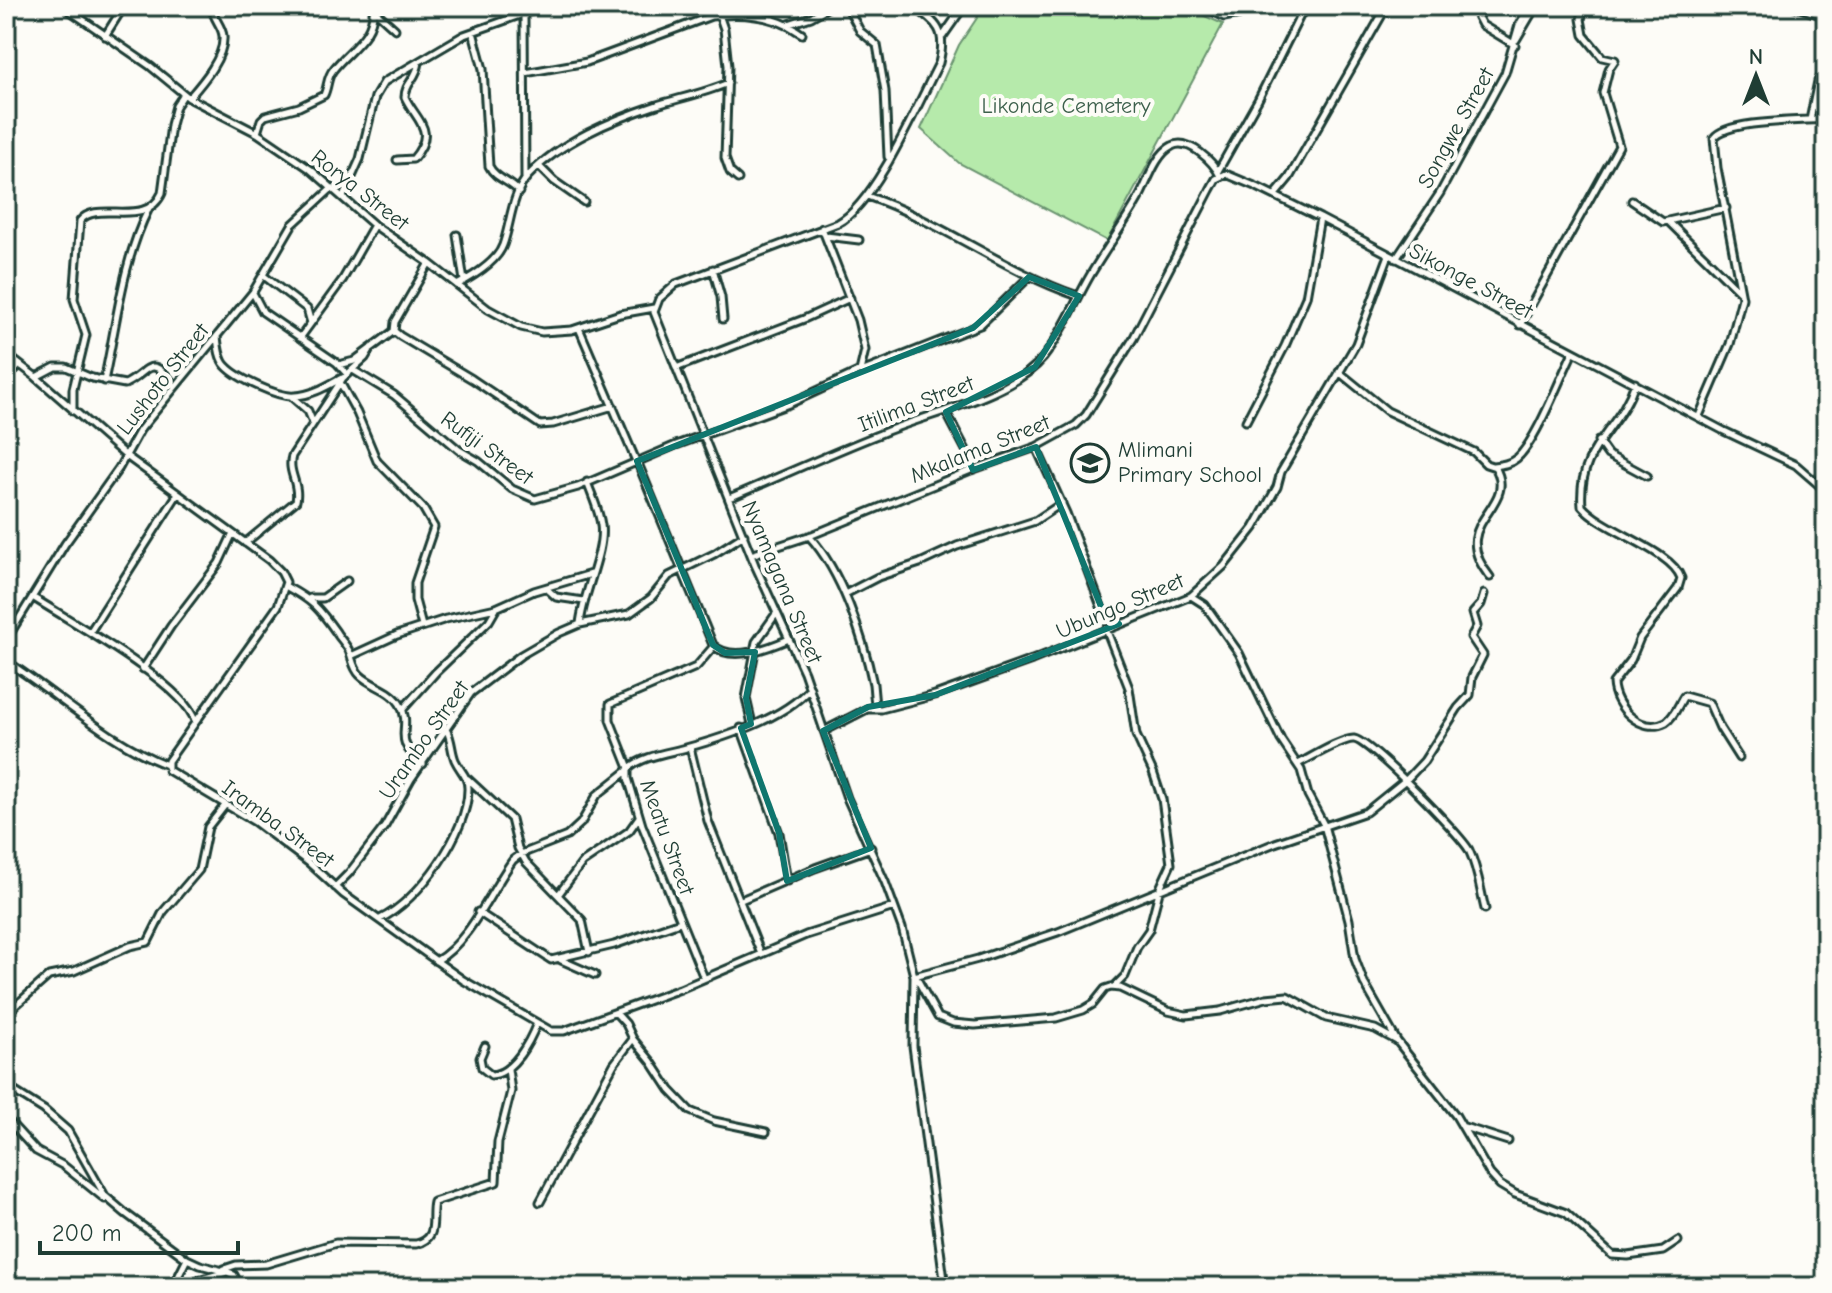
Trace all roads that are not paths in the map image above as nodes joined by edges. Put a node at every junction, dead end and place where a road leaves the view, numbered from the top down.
1 (63, 6) edge
2 (124, 6) edge
3 (212, 6) edge
4 (545, 6) edge
5 (716, 6) edge
6 (830, 6) edge
7 (847, 6) edge
8 (912, 6) edge
9 (964, 6) edge
10 (1203, 6) edge
11 (1245, 6) edge
12 (1305, 6) edge
13 (1387, 6) edge
14 (1472, 6) edge
15 (1533, 6) edge
16 (1585, 6) edge
17 (1794, 6) edge
18 (373, 8) edge
19 (719, 15) junction
20 (524, 16) junction
21 (1826, 17) edge
22 (788, 24) junction
23 (395, 29) dead end
24 (473, 32) junction
25 (802, 34) dead end
26 (105, 36) junction
27 (942, 37) junction
28 (1516, 43) junction
29 (419, 61) junction
30 (1826, 69) edge
31 (525, 73) junction
32 (728, 83) junction
33 (187, 96) junction
34 (1826, 119) edge
35 (1810, 120) junction
36 (257, 133) junction
37 (888, 159) junction
38 (397, 160) dead end
39 (539, 166) junction
40 (1219, 173) junction
41 (525, 179) junction
42 (738, 179) dead end
43 (332, 188) junction
44 (519, 192) junction
45 (1275, 195) junction
46 (867, 196) junction
47 (343, 197) junction
48 (1632, 201) dead end
49 (584, 202) dead end
50 (150, 208) junction
51 (1726, 208) junction
52 (1320, 218) junction
53 (1670, 223) junction
54 (374, 225) junction
55 (822, 228) junction
56 (457, 235) dead end
57 (826, 236) junction
58 (859, 240) dead end
59 (1389, 255) junction
60 (1396, 259) junction
61 (429, 263) junction
62 (713, 269) junction
63 (264, 276) junction
64 (1029, 277) junction
65 (464, 281) junction
66 (457, 285) junction
67 (253, 292) junction
68 (1741, 293) junction
69 (1079, 296) junction
70 (850, 298) junction
71 (654, 308) junction
72 (723, 319) dead end
73 (311, 323) junction
74 (1520, 325) junction
75 (579, 328) junction
76 (394, 331) junction
77 (217, 336) junction
78 (300, 338) junction
79 (371, 348) junction
80 (1573, 352) junction
81 (6, 354) edge
82 (20, 365) junction
83 (339, 365) junction
84 (676, 368) junction
85 (78, 372) junction
86 (1339, 372) junction
87 (856, 374) junction
88 (346, 376) junction
89 (36, 377) junction
90 (6, 378) edge
91 (104, 381) junction
92 (1635, 383) junction
93 (175, 387) junction
94 (291, 396) junction
95 (613, 406) junction
96 (73, 411) junction
97 (946, 412) junction
98 (1699, 416) junction
99 (1246, 421) dead end
100 (314, 424) junction
101 (704, 435) junction
102 (1598, 441) junction
103 (1036, 447) junction
104 (125, 455) junction
105 (636, 461) junction
106 (1492, 466) junction
107 (971, 470) junction
108 (1647, 476) dead end
109 (587, 482) junction
110 (1826, 491) edge
111 (177, 495) junction
112 (729, 498) junction
113 (1062, 503) junction
114 (232, 535) junction
115 (744, 535) junction
116 (809, 536) junction
117 (245, 543) junction
118 (751, 555) junction
119 (683, 569) junction
120 (591, 574) junction
121 (1490, 577) dead end
122 (347, 581) dead end
123 (287, 587) junction
124 (545, 588) junction
125 (845, 594) junction
126 (1484, 594) dead end
127 (1191, 596) junction
128 (34, 598) junction
129 (308, 598) junction
130 (584, 601) junction
131 (496, 608) junction
132 (777, 613) junction
133 (580, 624) junction
134 (1119, 624) junction
135 (422, 626) junction
136 (1106, 629) junction
137 (90, 632) junction
138 (789, 639) junction
139 (6, 640) edge
140 (714, 646) junction
141 (755, 651) junction
142 (351, 656) junction
143 (6, 661) edge
144 (143, 669) junction
145 (810, 688) junction
146 (876, 709) junction
147 (402, 710) junction
148 (195, 721) junction
149 (752, 724) junction
150 (741, 728) junction
151 (446, 730) junction
152 (824, 731) junction
153 (690, 747) junction
154 (1739, 758) dead end
155 (423, 764) junction
156 (1298, 764) junction
157 (167, 765) junction
158 (628, 769) junction
159 (465, 776) junction
160 (1405, 780) junction
161 (226, 804) junction
162 (639, 817) junction
163 (1324, 825) junction
164 (871, 848) junction
165 (521, 854) junction
166 (787, 881) junction
167 (335, 887) junction
168 (1160, 888) junction
169 (558, 895) junction
170 (741, 900) junction
171 (894, 907) junction
172 (1485, 909) dead end
173 (478, 912) junction
174 (379, 919) junction
175 (680, 922) junction
176 (589, 952) junction
177 (761, 954) junction
178 (556, 959) junction
179 (436, 961) junction
180 (595, 975) dead end
181 (915, 976) junction
182 (704, 978) junction
183 (1115, 987) junction
184 (616, 1013) junction
185 (6, 1014) edge
186 (537, 1023) junction
187 (633, 1039) junction
188 (1397, 1041) junction
189 (485, 1046) dead end
190 (508, 1069) junction
191 (6, 1086) edge
192 (6, 1118) edge
193 (1463, 1127) junction
194 (766, 1132) dead end
195 (1508, 1141) dead end
196 (540, 1202) dead end
197 (125, 1213) junction
198 (1678, 1241) dead end
199 (187, 1259) junction
200 (224, 1269) junction
201 (231, 1273) junction
202 (173, 1287) edge
203 (240, 1287) edge
204 (945, 1287) edge

1 - 26 street, Rorya Street
2 - 26 street
3 - 33 street
4 - 20 street
5 - 19 street
6 - 22 street
7 - 37 street
8 - 27 street
9 - 27 street
10 - 11 street
12 - 40 street, Mkalama Street
13 - 45 street
14 - 28 street
15 - 28 street, Songwe Street
16 - 74 street
17 - 21 street
18 - 23 street
18 - 36 street
19 - 22 street
19 - 31 street
19 - 32 street
20 - 24 street
20 - 31 street
22 - 25 street
24 - 29 street
24 - 44 street
26 - 33 street, Rorya Street
27 - 37 street
28 - 60 street, Songwe Street
29 - 38 street
29 - 47 street
30 - 35 street
31 - 41 street
32 - 39 street
32 - 42 street
33 - 36 street, Rorya Street
33 - 50 street
34 - 35 street
35 - 51 street
36 - 43 street, Rorya Street
37 - 46 street
39 - 41 street
39 - 49 street
40 - 45 street, Sikonge Street
40 - 69 street, Itilima Street
40 - 103 street, Mkalama Street
41 - 44 street
43 - 47 street, Rorya Street
43 - 63 street, Lushoto Street
44 - 65 street
45 - 52 street, Sikonge Street
46 - 55 street
46 - 64 street
47 - 54 street, Rorya Street
48 - 53 street
50 - 85 street
50 - 91 street
51 - 53 street
51 - 68 street
52 - 59 street, Sikonge Street
52 - 99 street
53 - 68 street
54 - 61 street, Rorya Street
54 - 73 street
55 - 57 street
55 - 62 street
56 - 65 street
57 - 58 street
57 - 70 street
59 - 60 street, Sikonge Street
59 - 86 street, Ubungo Street
60 - 74 street, Sikonge Street
61 - 66 street, Rorya Street
61 - 76 street
62 - 71 street
62 - 72 street
63 - 67 street, Lushoto Street
63 - 73 street
64 - 69 street
64 - 87 street, Rufiji Street
65 - 66 street
66 - 75 street, Rorya Street
67 - 77 street, Lushoto Street
67 - 78 street, Rufiji Street
68 - 98 street
69 - 97 street, Itilima Street
70 - 84 street
70 - 87 street
71 - 75 street, Rorya Street
71 - 84 street, Nyamagana Street
73 - 78 street
74 - 80 street, Sikonge Street
75 - 95 street
76 - 79 street
76 - 95 street
77 - 93 street, Lushoto Street
77 - 94 street
78 - 83 street, Rufiji Street
79 - 83 street
79 - 88 street
80 - 92 street, Sikonge Street
80 - 106 street
81 - 82 street
82 - 89 street
82 - 90 street
83 - 88 street, Rufiji Street
84 - 101 street, Nyamagana Street
85 - 89 street
85 - 91 street
85 - 96 street
86 - 106 street
86 - 127 street, Ubungo Street
87 - 101 street, Rufiji Street
88 - 94 street
88 - 100 street
88 - 109 street, Rufiji Street
88 - 135 street
89 - 96 street
91 - 93 street
92 - 98 street, Sikonge Street
92 - 102 street
93 - 104 street, Lushoto Street
94 - 100 street
95 - 105 street
96 - 104 street
97 - 107 street
97 - 112 street, Itilima Street
98 - 110 street, Sikonge Street
100 - 117 street
101 - 105 street, Rufiji Street
101 - 112 street, Nyamagana Street
102 - 108 street
102 - 154 street
103 - 107 street, Mkalama Street
103 - 113 street
104 - 111 street
104 - 128 street, Lushoto Street
105 - 109 street, Rufiji Street
105 - 119 street
106 - 121 street
107 - 116 street, Mkalama Street
109 - 120 street
111 - 114 street
111 - 137 street
112 - 115 street, Nyamagana Street
113 - 125 street
113 - 134 street
114 - 117 street
114 - 144 street
115 - 118 street, Nyamagana Street
115 - 119 street, Urambo Street
116 - 118 street, Mkalama Street
116 - 125 street
117 - 123 street
118 - 132 street, Nyamagana Street
119 - 133 street, Urambo Street
119 - 140 street
120 - 124 street
120 - 130 street
122 - 129 street
123 - 129 street
123 - 148 street
124 - 130 street
124 - 131 street
125 - 146 street
126 - 160 street
127 - 134 street, Ubungo Street
127 - 156 street
128 - 137 street
128 - 139 street, Lushoto Street
129 - 142 street
130 - 133 street
131 - 135 street
131 - 147 street
132 - 138 street, Nyamagana Street
132 - 141 street
133 - 151 street, Urambo Street
134 - 136 street, Ubungo Street
135 - 142 street
136 - 146 street, Ubungo Street
136 - 168 street
137 - 144 street
138 - 141 street
138 - 145 street, Nyamagana Street
140 - 141 street
140 - 158 street
141 - 149 street
142 - 147 street
143 - 157 street, Iramba Street
144 - 148 street
145 - 149 street, Meatu Street
145 - 152 street, Nyamagana Street
146 - 152 street, Ubungo Street
147 - 155 street
148 - 157 street
149 - 150 street, Meatu Street
150 - 153 street, Meatu Street
150 - 166 street
151 - 155 street, Urambo Street
151 - 159 street
152 - 164 street, Nyamagana Street
153 - 158 street, Meatu Street
153 - 170 street, Meatu Street
155 - 167 street, Urambo Street
156 - 160 street
156 - 163 street
157 - 161 street, Iramba Street
158 - 162 street, Meatu Street
158 - 165 street
159 - 165 street
159 - 174 street
160 - 163 street
160 - 172 street
161 - 167 street, Iramba Street
161 - 185 street
162 - 169 street
162 - 175 street, Meatu Street
163 - 168 street
163 - 188 street
164 - 166 street
164 - 171 street, Nyamagana Street
165 - 169 street
165 - 173 street
166 - 170 street
167 - 174 street, Iramba Street
168 - 181 street
168 - 183 street
169 - 176 street
170 - 177 street, Meatu Street
171 - 177 street, Iramba Street
171 - 181 street, Nyamagana Street
173 - 178 street
173 - 179 street
174 - 179 street, Iramba Street
175 - 176 street
175 - 182 street, Meatu Street
176 - 178 street
177 - 182 street, Iramba Street
178 - 180 street
179 - 186 street, Iramba Street
181 - 183 street
181 - 204 street, Nyamagana Street
182 - 184 street, Iramba Street
183 - 188 street
184 - 186 street, Iramba Street
184 - 187 street
186 - 190 street
187 - 194 street
187 - 196 street
188 - 193 street
189 - 190 street
190 - 200 street
191 - 197 street
192 - 197 street
193 - 195 street
193 - 198 street
197 - 199 street
199 - 200 street
199 - 202 street
200 - 201 street
201 - 202 street
201 - 203 street

